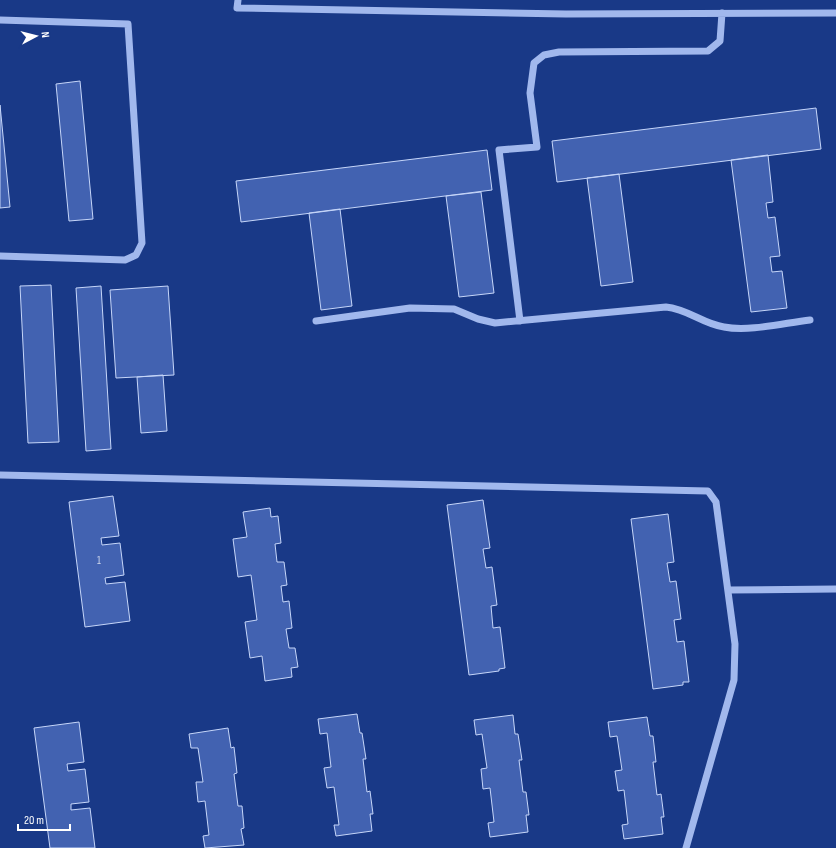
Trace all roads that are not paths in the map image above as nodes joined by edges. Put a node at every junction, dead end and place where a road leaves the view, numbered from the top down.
1 (238, 0) edge
2 (722, 13) junction
3 (836, 13) edge
4 (0, 20) edge
5 (0, 256) edge
6 (810, 320) dead end
7 (520, 321) junction
8 (316, 322) dead end
9 (0, 475) edge
10 (836, 589) edge
11 (728, 590) junction
12 (686, 848) edge

1 - 2 street
2 - 3 street
2 - 7 street
4 - 5 street
6 - 7 street
7 - 8 street
9 - 11 street
10 - 11 street
11 - 12 street

